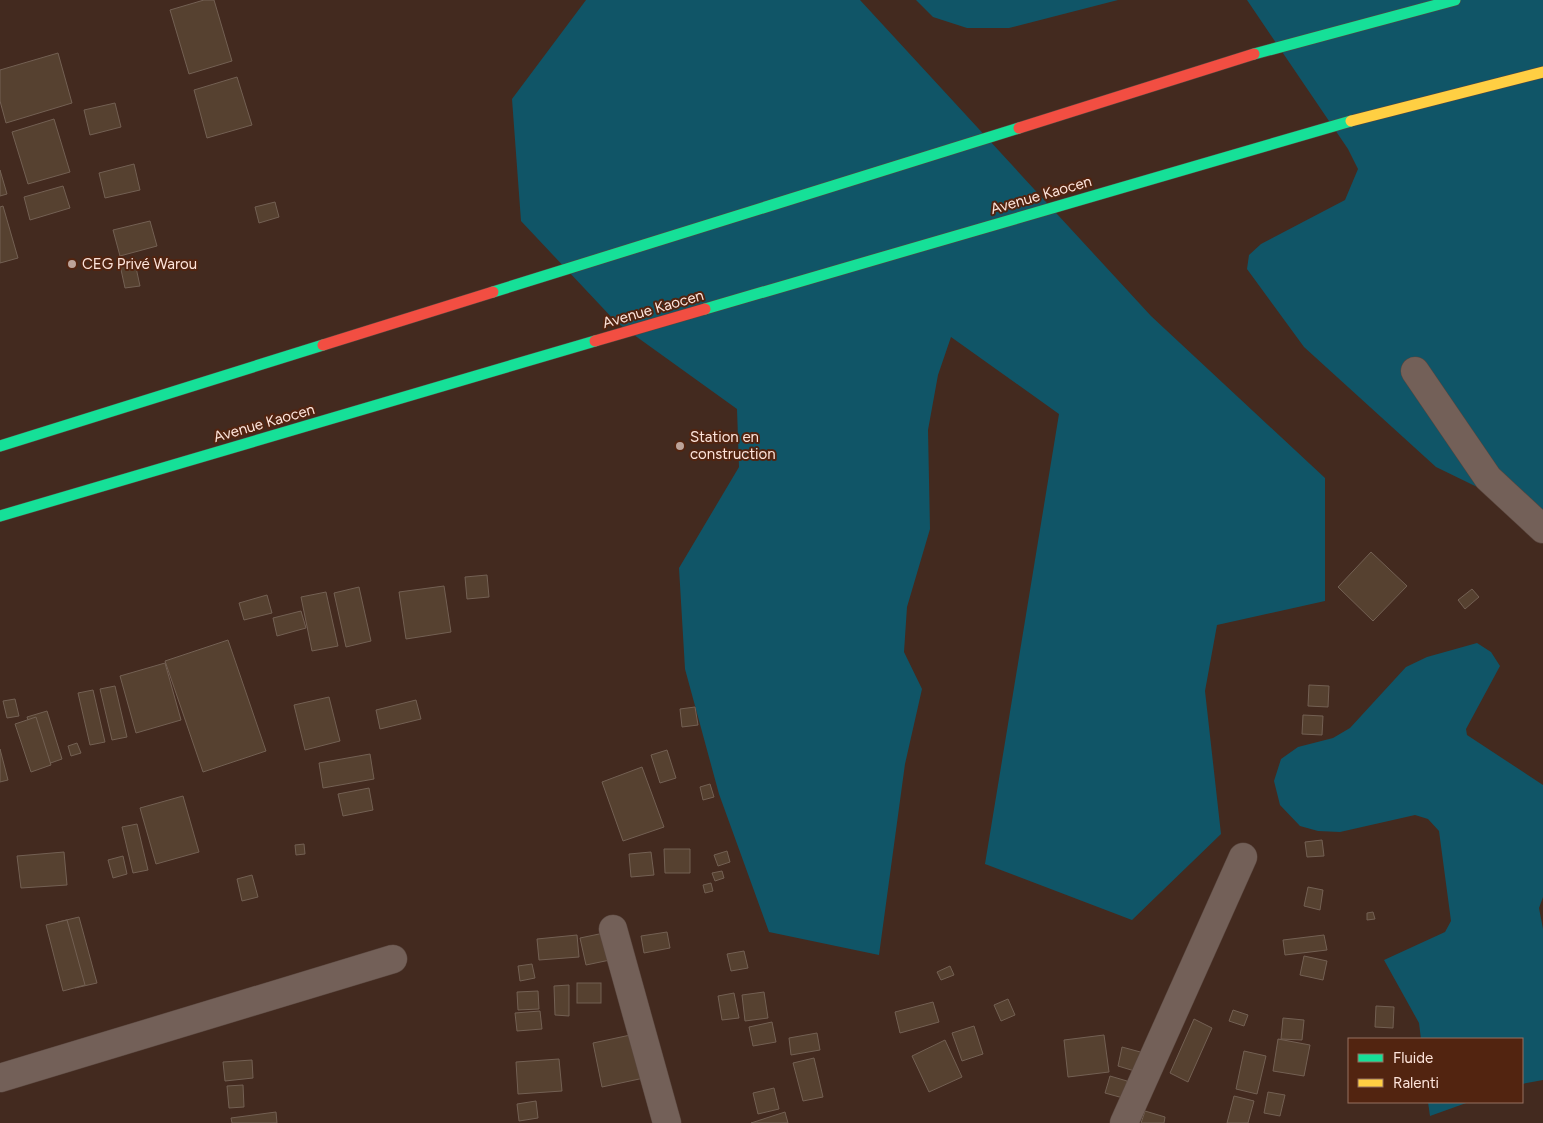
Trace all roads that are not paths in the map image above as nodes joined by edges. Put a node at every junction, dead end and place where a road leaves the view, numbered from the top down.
1 (1455, 0) edge
2 (1543, 72) edge
3 (1415, 371) dead end
4 (0, 446) edge
5 (0, 516) edge
6 (1543, 529) edge
7 (1243, 856) dead end
8 (613, 929) dead end
9 (393, 959) dead end
10 (0, 1078) edge
11 (667, 1123) edge
12 (1124, 1123) edge

1 - 4 highway
2 - 5 highway, Avenue Kaocen
3 - 6 street
7 - 12 street
8 - 11 street
9 - 10 street

